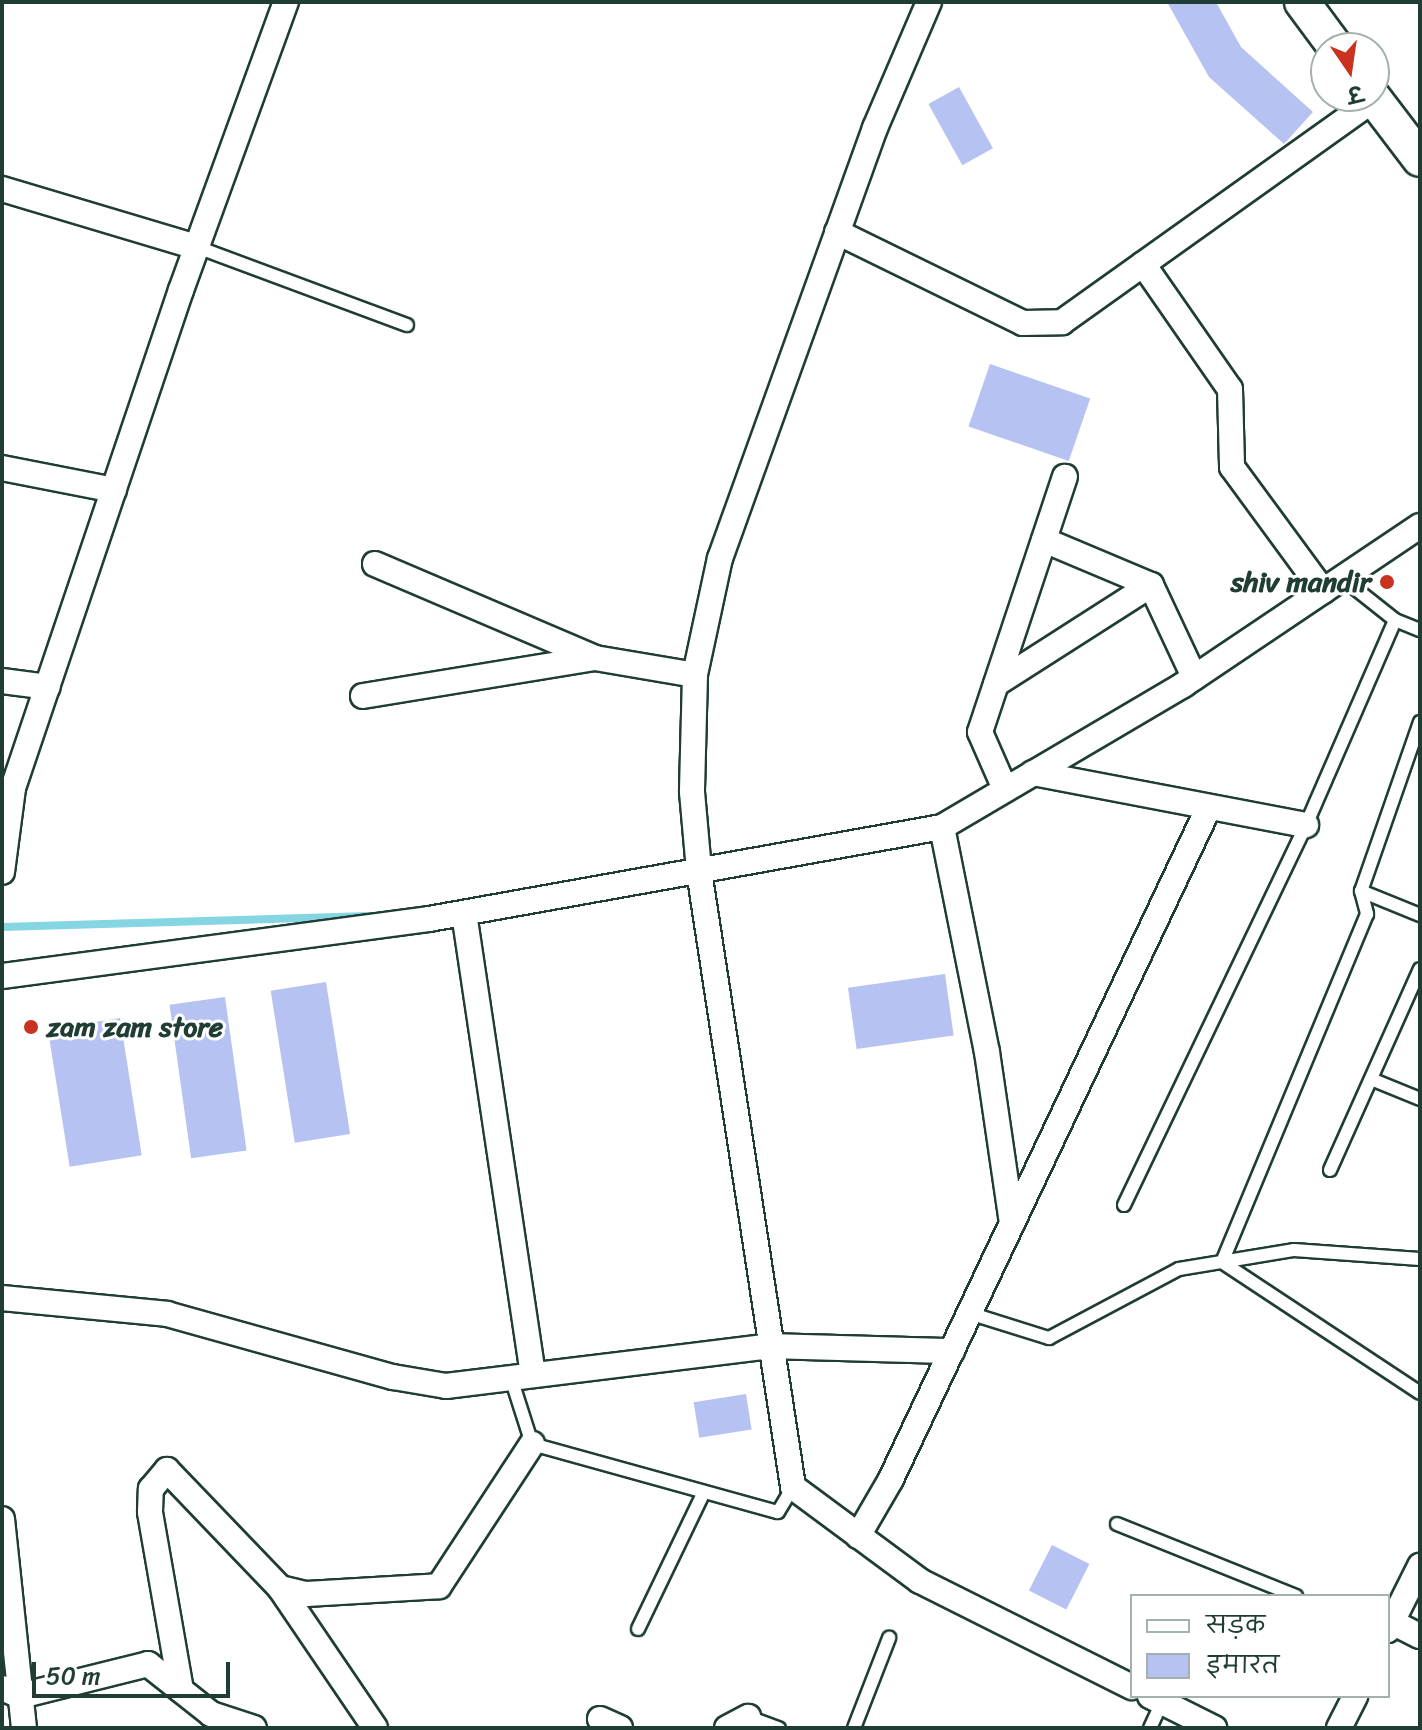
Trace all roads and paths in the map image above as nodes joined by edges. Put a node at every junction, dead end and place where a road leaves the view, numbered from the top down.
1 (286, 2) edge
2 (929, 2) edge
3 (1302, 2) edge
4 (1324, 32) edge
5 (1355, 112) edge
6 (1385, 112) edge
7 (1420, 159) edge
8 (2, 189) edge
9 (837, 232) junction
10 (197, 247) junction
11 (1143, 264) junction
12 (407, 325) dead end
13 (2, 468) edge
14 (1065, 477) dead end
15 (114, 490) junction
16 (1420, 526) edge
17 (1044, 540) junction
18 (375, 564) dead end
19 (1151, 585) junction
20 (1332, 585) junction
21 (1395, 620) junction
22 (1420, 630) edge
23 (595, 658) junction
24 (695, 675) junction
25 (1194, 677) junction
26 (2, 681) edge
27 (996, 684) junction
28 (48, 687) junction
29 (363, 696) dead end
30 (1420, 722) edge
31 (1418, 736) edge
32 (1033, 773) junction
33 (1005, 789) junction
34 (1209, 807) junction
35 (1306, 825) junction
36 (942, 827) junction
37 (699, 871) junction
38 (2, 872) edge
39 (1361, 891) junction
40 (464, 913) junction
41 (1420, 915) edge
42 (1420, 969) edge
43 (2, 976) edge
44 (1371, 1079) junction
45 (1420, 1099) edge
46 (1330, 1170) dead end
47 (1124, 1205) dead end
48 (1012, 1223) junction
49 (1420, 1259) edge
50 (1222, 1262) junction
51 (2, 1298) edge
52 (969, 1313) junction
53 (771, 1346) junction
54 (952, 1351) junction
55 (522, 1376) junction
56 (1420, 1393) edge
57 (532, 1444) junction
58 (793, 1487) junction
59 (704, 1492) junction
60 (2, 1519) edge
61 (1117, 1524) dead end
62 (858, 1536) junction
63 (1420, 1566) edge
64 (280, 1588) junction
65 (1291, 1594) edge
66 (1390, 1626) edge
67 (638, 1629) dead end
68 (1420, 1636) edge
69 (889, 1638) dead end
70 (1130, 1686) edge
71 (181, 1690) junction
72 (11, 1692) edge
73 (1354, 1698) edge
74 (1156, 1699) edge
75 (738, 1722) edge
76 (24, 1728) edge
77 (254, 1728) edge
78 (375, 1728) edge
79 (779, 1728) edge
80 (854, 1728) edge
81 (1150, 1728) edge
82 (1214, 1728) edge
83 (1339, 1728) edge

1 - 10 street
2 - 9 street
3 - 4 street
5 - 11 street
6 - 7 street
8 - 10 street
9 - 11 street
9 - 24 street
10 - 12 lane
10 - 15 street
11 - 20 street
13 - 15 street
14 - 17 street
15 - 28 street
16 - 20 street
17 - 19 street
17 - 27 street
18 - 23 street
19 - 25 street
19 - 27 street
20 - 21 lane
20 - 25 street
21 - 22 lane
21 - 35 lane
23 - 24 street
23 - 29 street
24 - 37 street
25 - 32 street
26 - 28 street
27 - 33 street
28 - 38 street
30 - 31 lane
31 - 39 lane
32 - 33 street
32 - 34 street
33 - 36 street
34 - 35 street
34 - 48 street
35 - 47 lane
36 - 37 street
36 - 48 street
37 - 40 street
37 - 53 street
39 - 41 lane
39 - 50 lane
40 - 43 street
40 - 55 street
42 - 44 lane
44 - 45 lane
44 - 46 lane
48 - 52 street
49 - 50 lane
50 - 52 lane
50 - 56 lane
51 - 55 street
52 - 54 street
53 - 54 street
53 - 55 street
53 - 58 street
54 - 62 street
55 - 57 lane
57 - 59 lane
57 - 64 street
58 - 59 lane
58 - 62 street
59 - 67 lane
60 - 72 street
61 - 65 lane
62 - 70 street
63 - 66 street
64 - 71 street
64 - 78 street
66 - 68 street
69 - 80 lane
71 - 72 street
71 - 77 street
72 - 76 street
73 - 83 street
74 - 81 lane
74 - 82 street
75 - 79 lane

